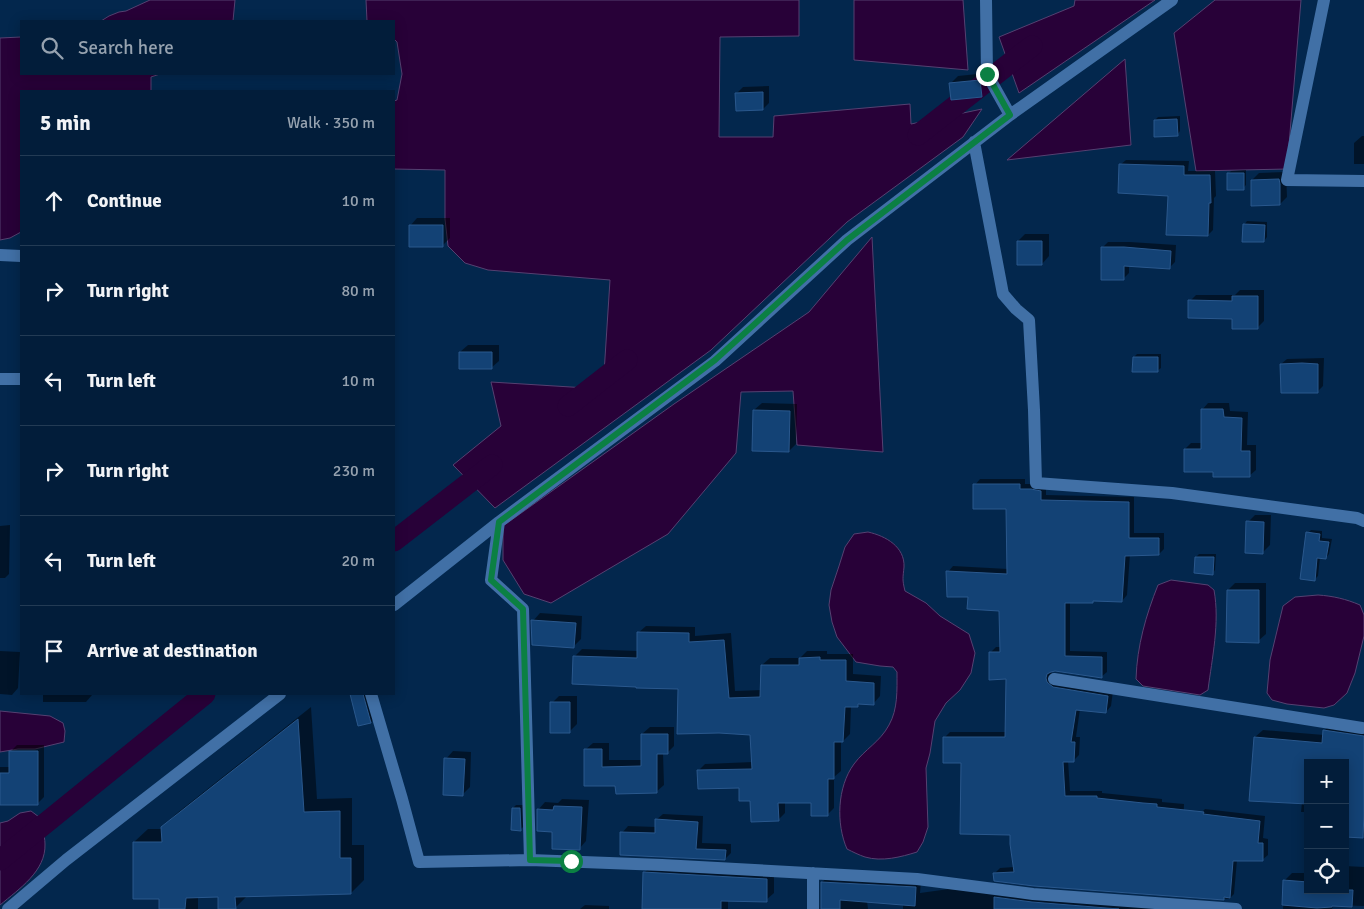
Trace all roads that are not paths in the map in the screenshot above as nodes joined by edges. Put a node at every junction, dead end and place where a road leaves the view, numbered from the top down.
1 (986, 0) edge
2 (1172, 0) edge
3 (1324, 0) edge
4 (1010, 115) junction
5 (974, 142) junction
6 (1364, 180) edge
7 (0, 255) edge
8 (20, 256) edge
9 (0, 379) edge
10 (20, 379) edge
11 (1364, 521) edge
12 (499, 522) junction
13 (395, 604) edge
14 (1054, 679) dead end
15 (279, 695) edge
16 (371, 695) edge
17 (1363, 726) edge
18 (530, 860) junction
19 (813, 873) junction
20 (8, 909) edge
21 (813, 909) edge
22 (1236, 909) edge

1 - 4 street
2 - 4 street
3 - 6 street
4 - 5 street
5 - 11 street
5 - 12 street
7 - 8 street
9 - 10 street
12 - 13 street
12 - 18 street
14 - 17 street
15 - 20 street
16 - 18 street
18 - 19 street
19 - 21 street
19 - 22 street

